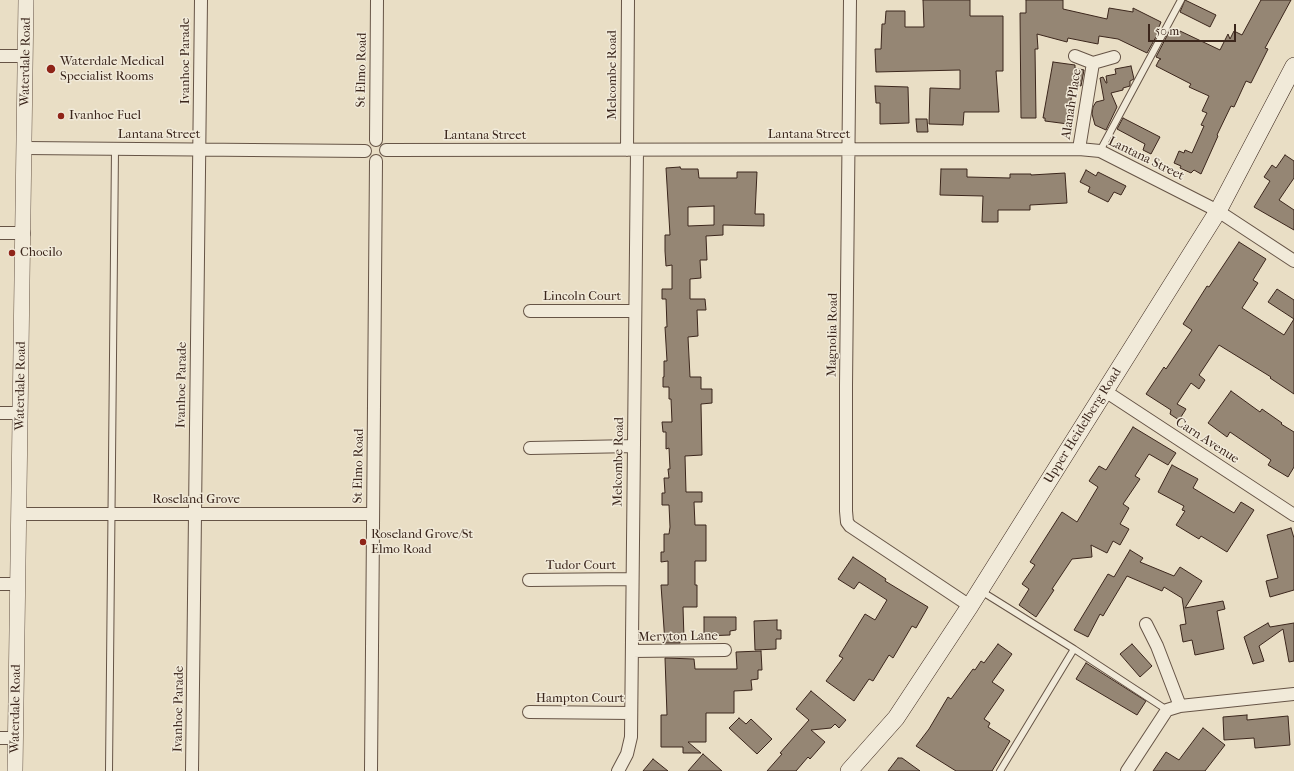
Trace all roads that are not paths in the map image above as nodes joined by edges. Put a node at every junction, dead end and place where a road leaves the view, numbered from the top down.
1 (26, 0) edge
2 (201, 0) edge
3 (377, 0) edge
4 (628, 0) edge
5 (850, 0) edge
6 (1181, 0) edge
7 (0, 56) edge
8 (26, 56) junction
9 (1076, 56) dead end
10 (1114, 57) dead end
11 (1093, 63) junction
12 (1294, 66) edge
13 (376, 140) junction
14 (25, 148) junction
15 (115, 149) junction
16 (849, 149) junction
17 (1079, 149) junction
18 (200, 150) junction
19 (386, 150) junction
20 (632, 150) junction
21 (365, 151) junction
22 (1100, 151) junction
23 (376, 161) junction
24 (1218, 211) junction
25 (0, 233) edge
26 (24, 233) junction
27 (1294, 261) edge
28 (530, 311) dead end
29 (635, 311) junction
30 (1105, 391) junction
31 (0, 413) edge
32 (20, 413) junction
33 (634, 446) junction
34 (530, 448) dead end
35 (20, 514) junction
36 (111, 514) junction
37 (194, 514) junction
38 (372, 514) junction
39 (1294, 515) edge
40 (632, 579) junction
41 (529, 580) dead end
42 (0, 584) edge
43 (18, 584) junction
44 (979, 590) junction
45 (970, 606) junction
46 (1146, 624) dead end
47 (1074, 649) junction
48 (725, 650) dead end
49 (632, 652) junction
50 (1294, 694) edge
51 (1180, 706) junction
52 (1167, 710) junction
53 (529, 712) dead end
54 (631, 713) junction
55 (0, 738) edge
56 (16, 738) junction
57 (15, 771) edge
58 (109, 771) edge
59 (192, 771) edge
60 (371, 771) edge
61 (618, 771) edge
62 (849, 771) edge
63 (1000, 771) edge
64 (1127, 771) edge

1 - 8 street, Waterdale Road
2 - 18 street, Ivanhoe Parade
3 - 13 street, St Elmo Road
4 - 20 street, Melcombe Road
5 - 16 street, Magnolia Road
6 - 22 lane
7 - 8 street
8 - 14 street, Waterdale Road
9 - 11 street, Alanah Place
10 - 11 street, Alanah Place
11 - 17 street, Alanah Place
12 - 24 main road, Upper Heidelberg Road
13 - 19 street
13 - 21 street
14 - 15 street, Lantana Street
14 - 26 street, Waterdale Road
15 - 18 street, Lantana Street
15 - 36 lane
16 - 17 street, Lantana Street
16 - 20 street, Lantana Street
16 - 45 street, Magnolia Road
17 - 22 street, Lantana Street
18 - 21 street, Lantana Street
18 - 37 street, Ivanhoe Parade
19 - 20 street, Lantana Street
19 - 23 street
20 - 29 street, Melcombe Road
21 - 23 street
22 - 24 street, Lantana Street
23 - 38 street, St Elmo Road
24 - 27 street, Lantana Street
24 - 30 main road, Upper Heidelberg Road
25 - 26 street
26 - 32 street, Waterdale Road
28 - 29 street, Lincoln Court
29 - 33 street, Melcombe Road
30 - 39 street, Carn Avenue
30 - 44 main road, Upper Heidelberg Road
31 - 32 street
32 - 35 street, Waterdale Road
33 - 34 street
33 - 40 street, Melcombe Road
35 - 36 street, Roseland Grove
35 - 43 street, Waterdale Road
36 - 37 street, Roseland Grove
36 - 58 lane
37 - 38 street, Roseland Grove
37 - 59 street, Ivanhoe Parade
38 - 60 street, St Elmo Road
40 - 41 street, Tudor Court
40 - 49 street, Melcombe Road
42 - 43 street
43 - 56 street, Waterdale Road
44 - 45 main road, Upper Heidelberg Road
44 - 47 lane
45 - 62 main road, Upper Heidelberg Road
46 - 51 street
47 - 52 lane
47 - 63 lane
48 - 49 street, Meryton Lane
49 - 54 street, Melcombe Road
50 - 51 street
51 - 52 street
52 - 64 street
53 - 54 street, Hampton Court
54 - 61 street, Melcombe Road
55 - 56 street
56 - 57 street, Waterdale Road

